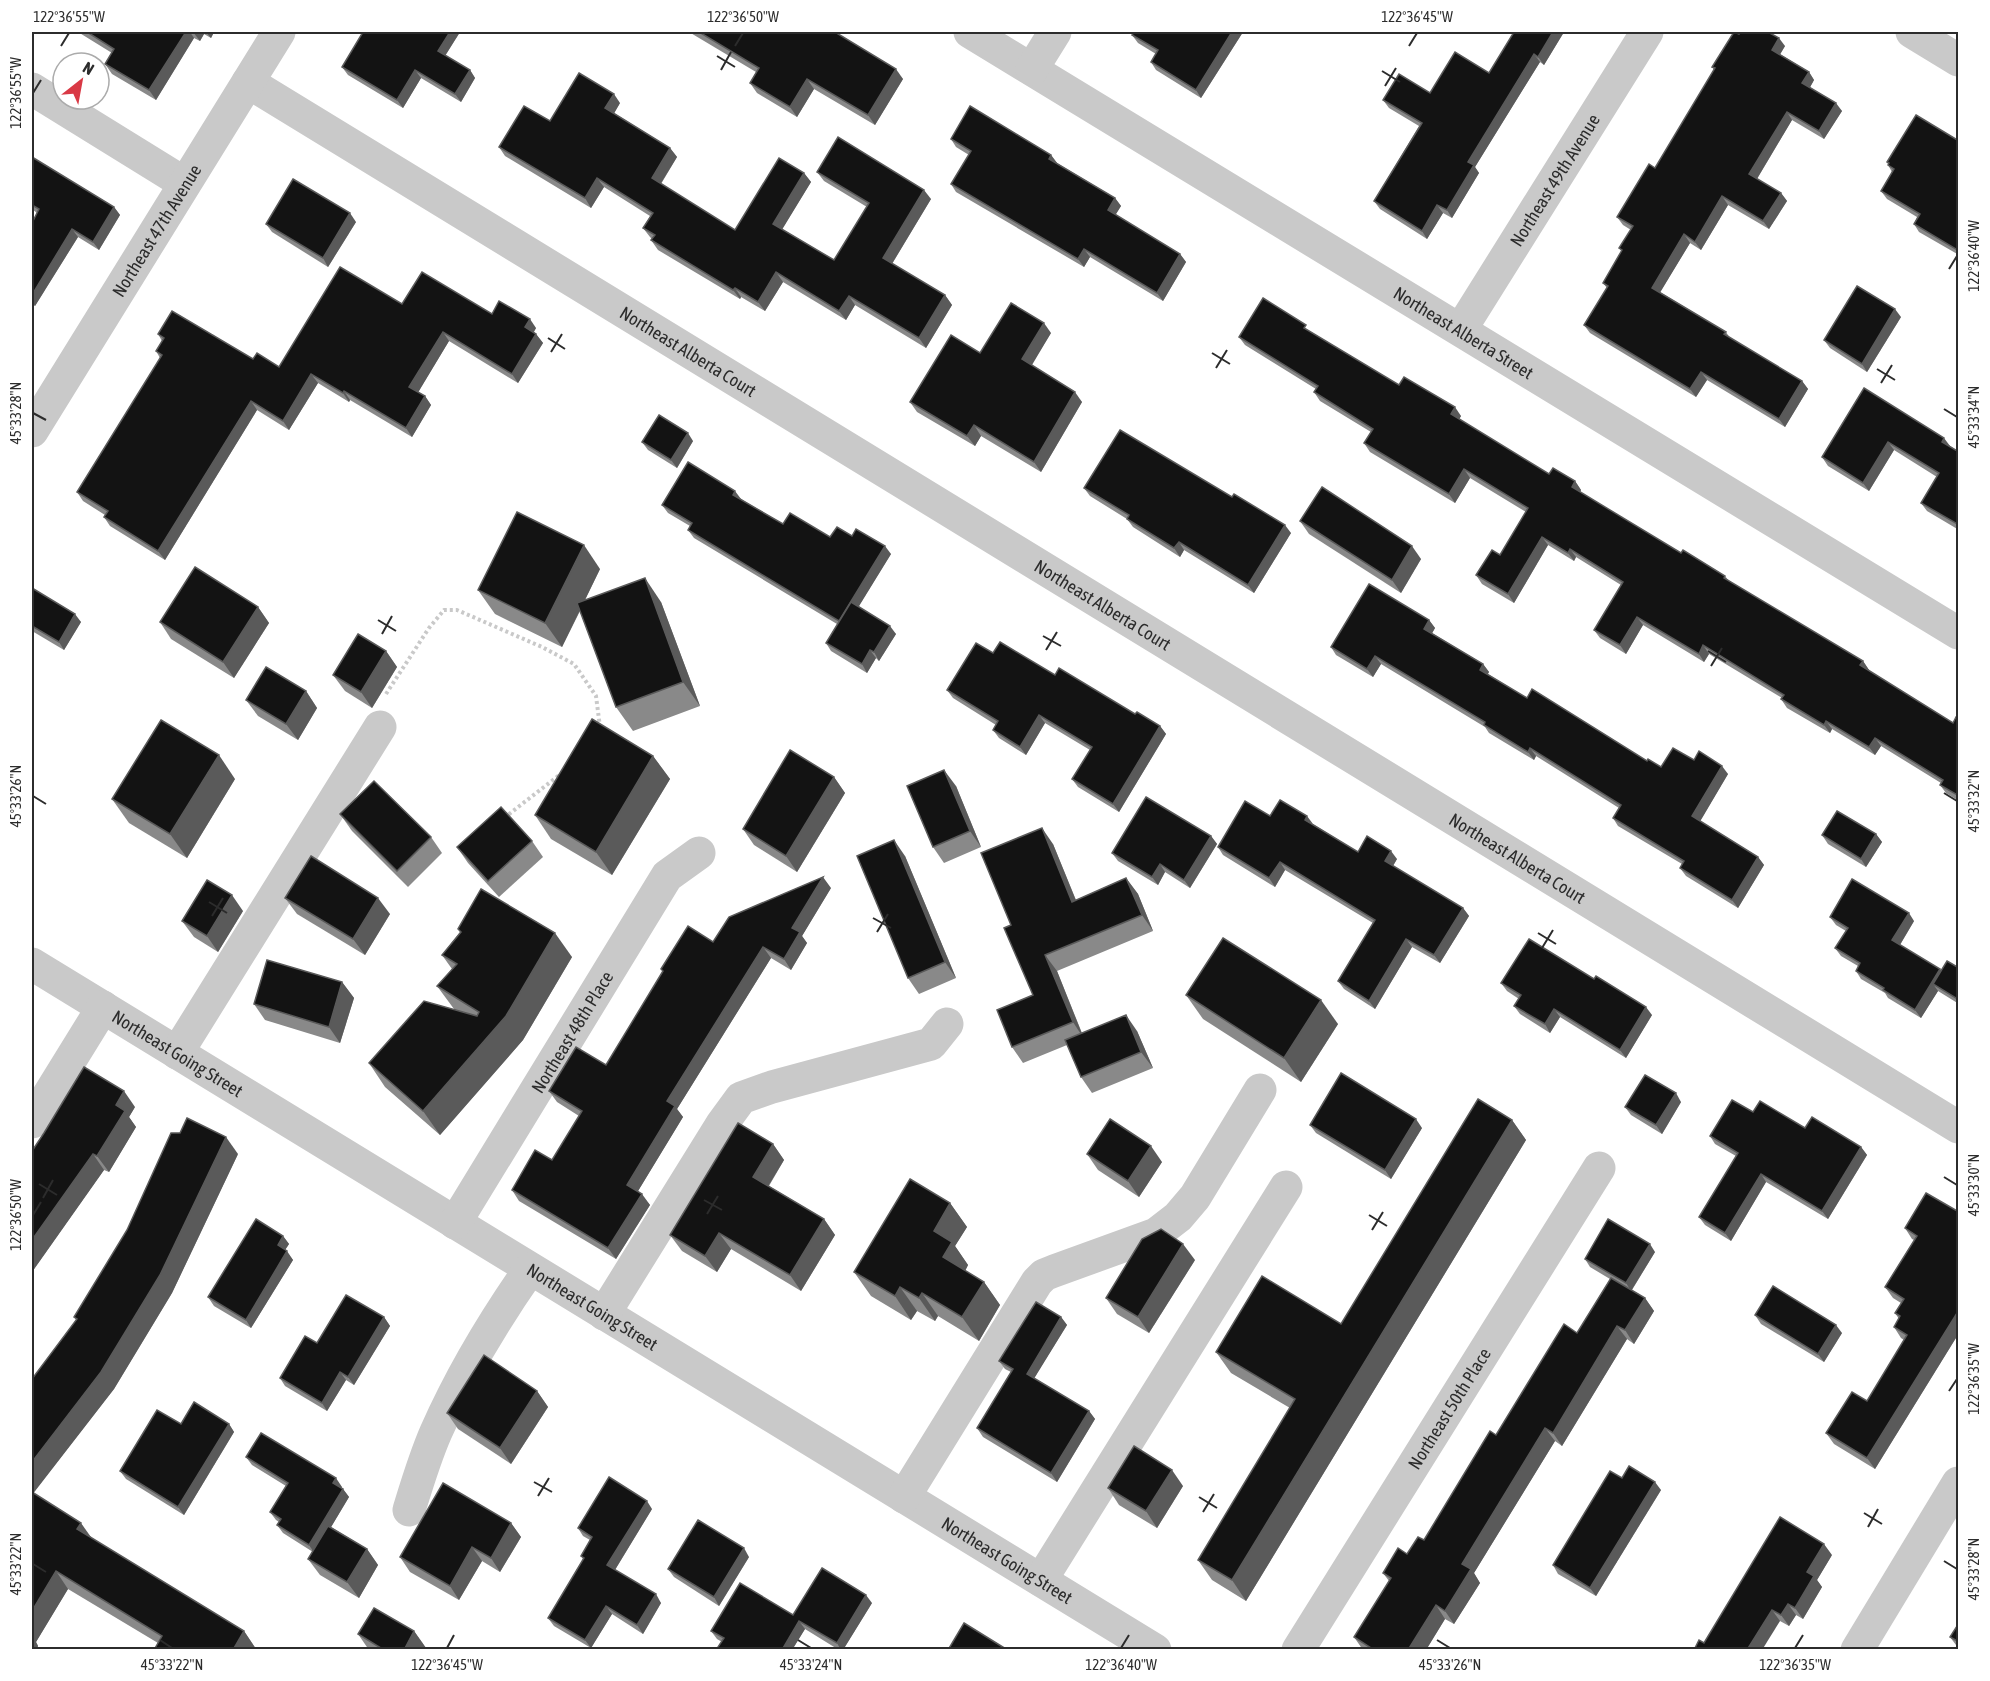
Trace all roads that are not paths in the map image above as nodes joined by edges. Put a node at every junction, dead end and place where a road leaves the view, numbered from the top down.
1 (279, 32) edge
2 (970, 32) edge
3 (1055, 32) edge
4 (1647, 32) edge
5 (1912, 32) edge
6 (1959, 60) edge
7 (1032, 69) junction
8 (248, 82) junction
9 (32, 89) edge
10 (184, 183) junction
11 (1461, 329) junction
12 (32, 431) edge
13 (1959, 633) edge
14 (380, 727) road end
15 (699, 853) dead end
16 (32, 964) edge
17 (103, 1007) junction
18 (947, 1024) dead end
19 (177, 1053) junction
20 (1260, 1090) dead end
21 (32, 1122) edge
22 (1959, 1127) edge
23 (1599, 1167) dead end
24 (1286, 1187) dead end
25 (455, 1223) junction
26 (530, 1269) junction
27 (604, 1314) junction
28 (1959, 1483) edge
29 (904, 1497) junction
30 (409, 1510) dead end
31 (1041, 1580) junction
32 (1155, 1650) edge
33 (1298, 1650) edge
34 (1857, 1650) edge

1 - 8 street, Northeast 47th Avenue
2 - 7 street, Northeast Alberta Street
3 - 7 street
4 - 11 street, Northeast 49th Avenue
5 - 6 street
7 - 11 street, Northeast Alberta Street
8 - 10 street, Northeast 47th Avenue
8 - 22 street, Northeast Alberta Court
9 - 10 street
10 - 12 street, Northeast 47th Avenue
11 - 13 street, Northeast Alberta Street
14 - 19 street
15 - 25 street, Northeast 48th Place
16 - 17 street, Northeast Going Street
17 - 19 street, Northeast Going Street
17 - 21 street
18 - 27 street
19 - 25 street, Northeast Going Street
20 - 29 street
23 - 33 street, Northeast 50th Place
24 - 31 street
25 - 26 street, Northeast Going Street
26 - 27 street, Northeast Going Street
26 - 30 street
27 - 29 street, Northeast Going Street
28 - 34 street
29 - 31 street, Northeast Going Street
31 - 32 street, Northeast Going Street

